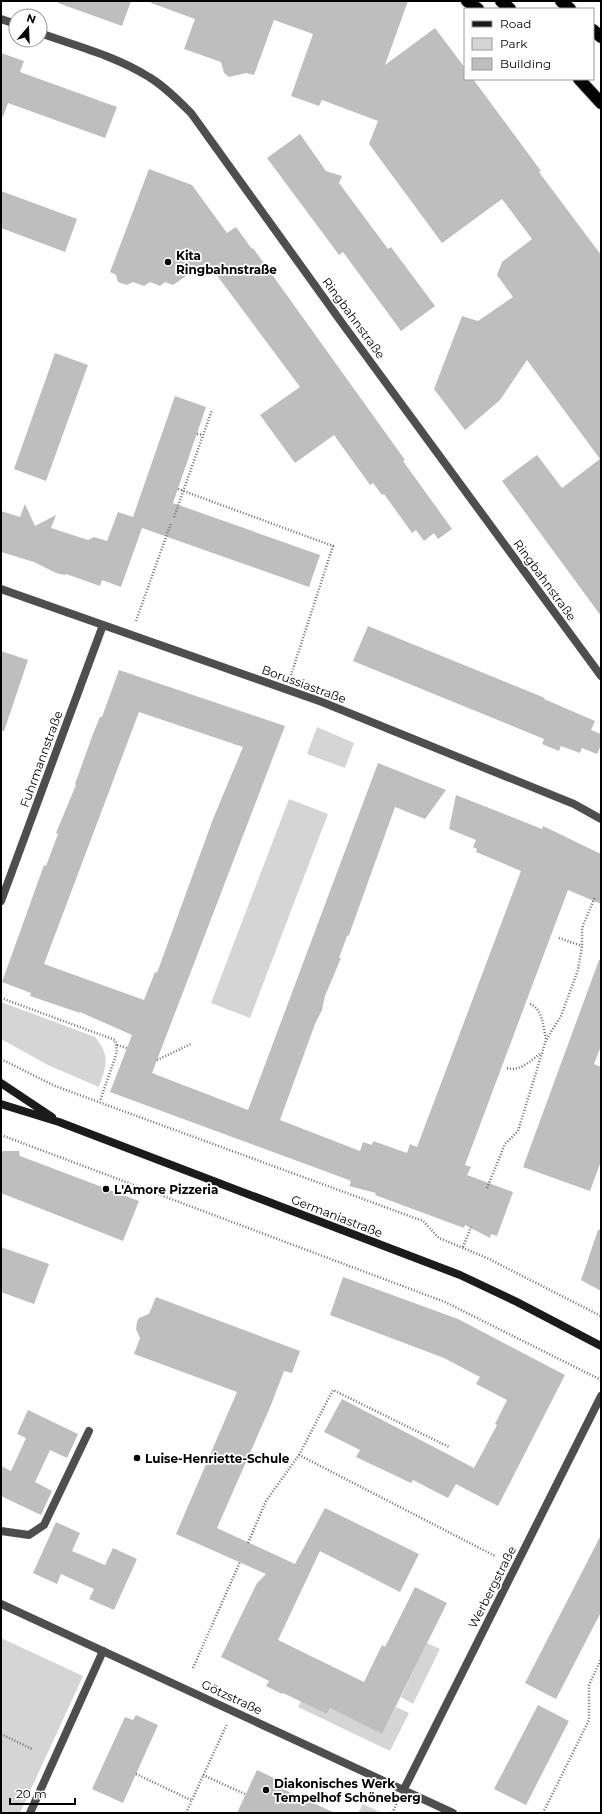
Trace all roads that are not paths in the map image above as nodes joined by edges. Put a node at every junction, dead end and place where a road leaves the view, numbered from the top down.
1 (467, 1) edge
2 (501, 1) edge
3 (561, 1) edge
4 (477, 8) edge
5 (509, 8) edge
6 (569, 8) edge
7 (48, 36) edge
8 (580, 80) edge
9 (601, 103) edge
10 (1, 590) edge
11 (103, 624) junction
12 (601, 676) edge
13 (601, 809) edge
14 (597, 817) edge
15 (1, 901) edge
16 (1, 1083) edge
17 (1, 1104) edge
18 (59, 1122) junction
19 (601, 1346) edge
20 (601, 1396) edge
21 (90, 1431) dead end
22 (1, 1530) edge
23 (1, 1604) edge
24 (103, 1651) junction
25 (404, 1789) junction
26 (30, 1813) edge
27 (453, 1813) edge

1 - 4 highway
2 - 5 highway
3 - 6 highway
7 - 12 street, Ringbahnstraße
8 - 9 highway
10 - 11 street, Borussiastraße
11 - 14 street, Borussiastraße
11 - 15 street, Fuhrmannstraße
13 - 14 street, Borussiastraße
16 - 18 street
17 - 18 street
18 - 19 street, Germaniastraße
20 - 25 street, Werbergstraße
21 - 22 street
23 - 24 street, Götzstraße
24 - 25 street, Götzstraße
24 - 26 street
25 - 27 street, Götzstraße

